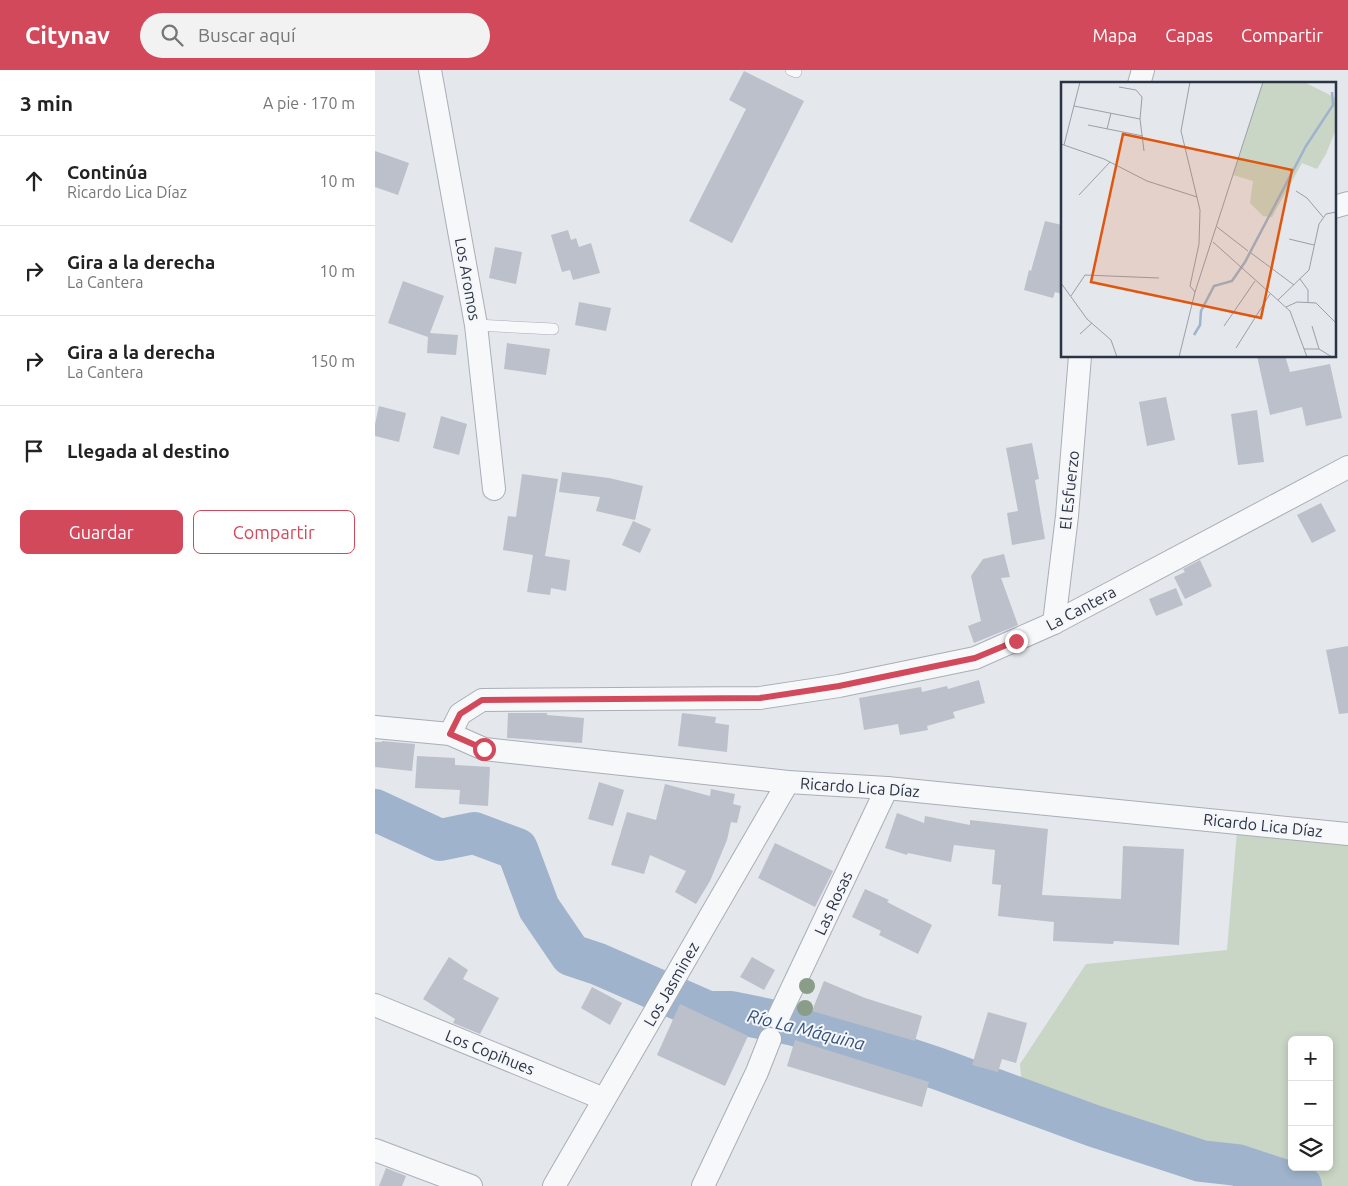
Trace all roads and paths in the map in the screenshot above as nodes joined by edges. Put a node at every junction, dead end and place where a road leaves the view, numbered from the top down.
1 (429, 70) edge
2 (476, 325) junction
3 (553, 329) dead end
4 (1081, 358) edge
5 (1348, 467) edge
6 (494, 489) dead end
7 (1054, 623) junction
8 (375, 727) edge
9 (450, 734) junction
10 (788, 782) junction
11 (887, 788) junction
12 (1348, 834) edge
13 (375, 1005) edge
14 (778, 1018) dead end
15 (770, 1039) dead end
16 (604, 1099) junction
17 (375, 1150) edge
18 (471, 1186) edge
19 (554, 1186) edge
20 (703, 1186) edge

1 - 2 street, Los Aromos
2 - 3 lane
2 - 6 street, Los Aromos
4 - 7 street, El Esfuerzo
5 - 7 street, La Cantera
7 - 9 street, La Cantera
8 - 9 street, Ricardo Lica Díaz
9 - 10 street, Ricardo Lica Díaz
10 - 11 street, Ricardo Lica Díaz
10 - 16 street, Los Jasminez
11 - 12 street, Ricardo Lica Díaz
11 - 14 street, Las Rosas
13 - 16 street, Los Copihues
15 - 20 street
16 - 19 street, Los Jasminez
17 - 18 street

